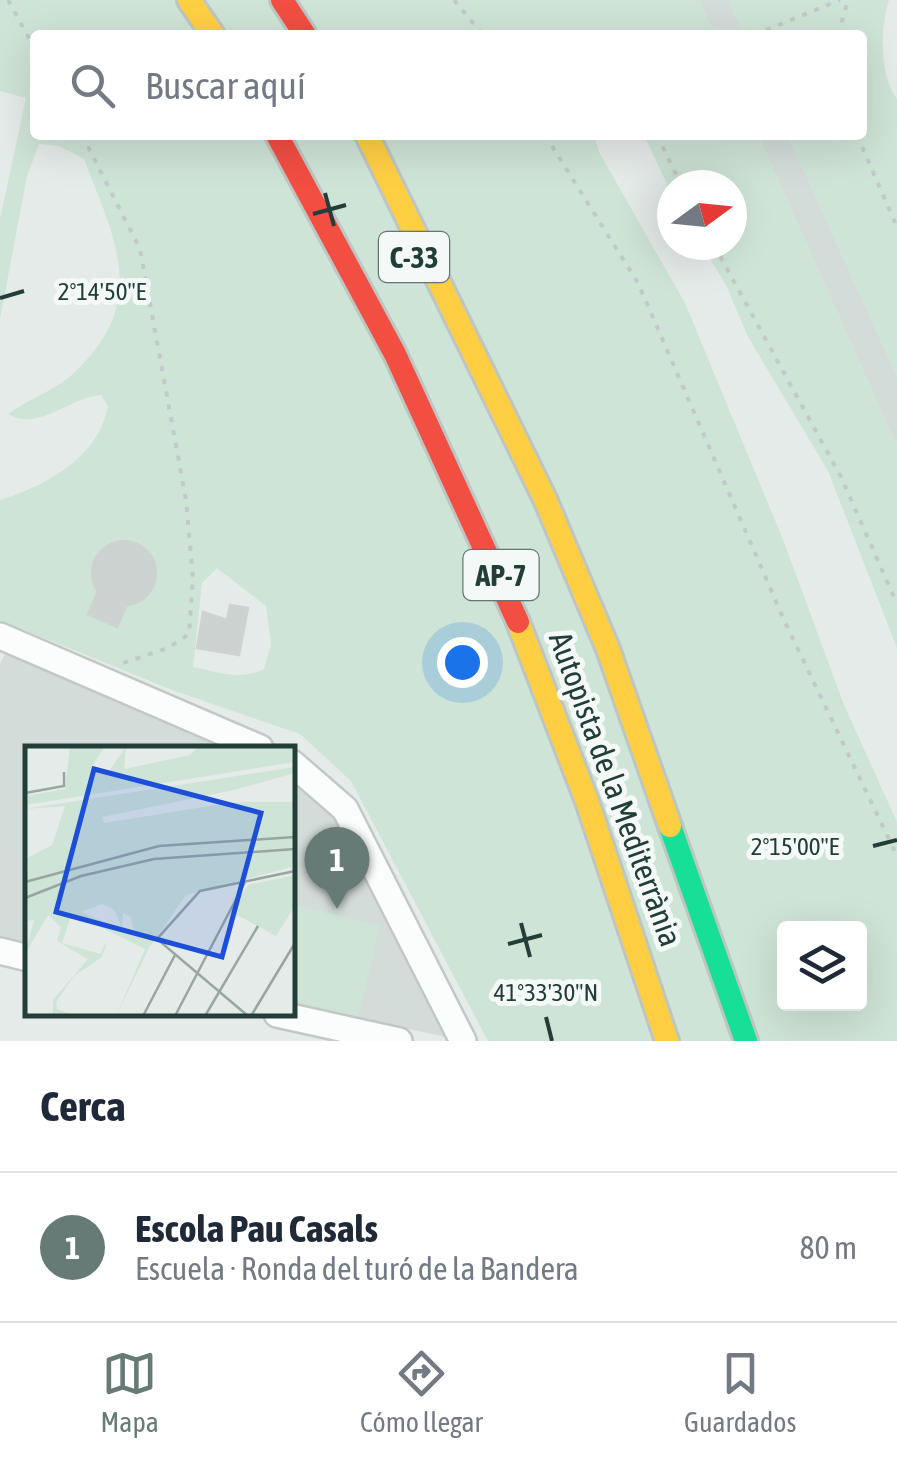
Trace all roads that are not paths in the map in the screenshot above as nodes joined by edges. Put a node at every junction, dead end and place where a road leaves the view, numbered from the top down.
1 (188, 0) edge
2 (272, 6) edge
3 (209, 30) edge
4 (299, 30) edge
5 (280, 140) edge
6 (343, 140) edge
7 (369, 140) edge
8 (488, 378) junction
9 (0, 636) edge
10 (255, 746) edge
11 (295, 766) edge
12 (0, 952) edge
13 (25, 957) edge
14 (286, 1016) edge
15 (399, 1041) edge
16 (463, 1041) edge
17 (667, 1041) edge
18 (746, 1041) edge

1 - 3 highway
2 - 4 highway
5 - 17 highway, Autopista de la Mediterrània / AP-7
6 - 8 highway, C-33
7 - 8 highway, Autopista de la Mediterrània / AP-7
8 - 18 highway, Autopista de la Mediterrània / AP-7
9 - 10 street
11 - 16 street
12 - 13 street
14 - 15 street

